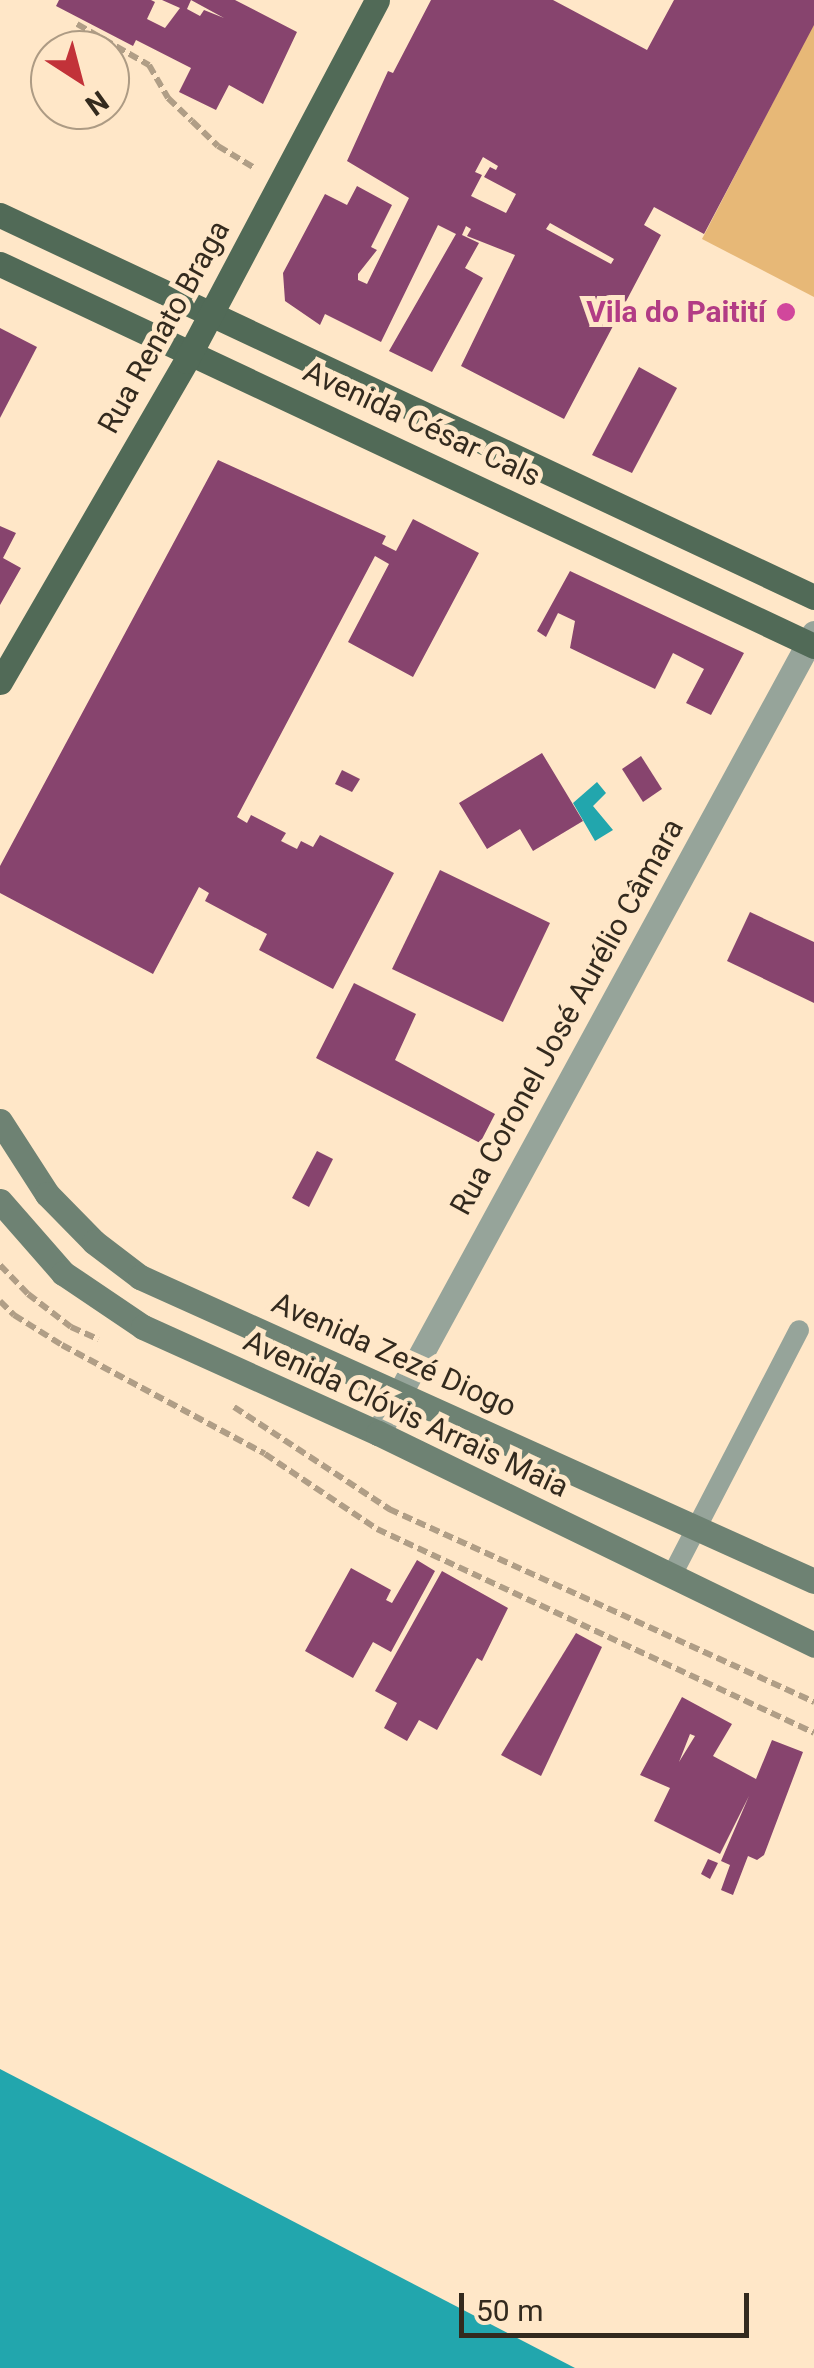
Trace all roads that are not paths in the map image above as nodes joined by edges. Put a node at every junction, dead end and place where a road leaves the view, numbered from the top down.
1 (377, 0) edge
2 (0, 215) edge
3 (0, 264) edge
4 (212, 315) junction
5 (192, 351) junction
6 (814, 597) edge
7 (812, 641) edge
8 (0, 682) edge
9 (0, 1121) edge
10 (0, 1201) edge
11 (799, 1330) dead end
12 (400, 1392) junction
13 (378, 1434) junction
14 (697, 1527) junction
15 (671, 1577) junction
16 (814, 1581) edge
17 (814, 1645) edge

1 - 4 main road, Rua Renato Braga
2 - 4 main road, Avenida César Cals
3 - 5 main road, Avenida César Cals
4 - 5 main road, Rua Renato Braga
4 - 6 main road, Avenida César Cals
5 - 7 main road, Avenida César Cals
5 - 8 main road, Rua Renato Braga
7 - 12 street, Rua Coronel José Aurélio Câmara
9 - 12 main road, Avenida Zezé Diogo
10 - 13 main road, Avenida Clóvis Arrais Maia
11 - 14 lane
12 - 13 street, Rua Coronel José Aurélio Câmara
12 - 14 main road, Avenida Zezé Diogo
13 - 15 main road, Avenida Clóvis Arrais Maia
14 - 15 lane
14 - 16 main road, Avenida Zezé Diogo
15 - 17 main road, Avenida Clóvis Arrais Maia

